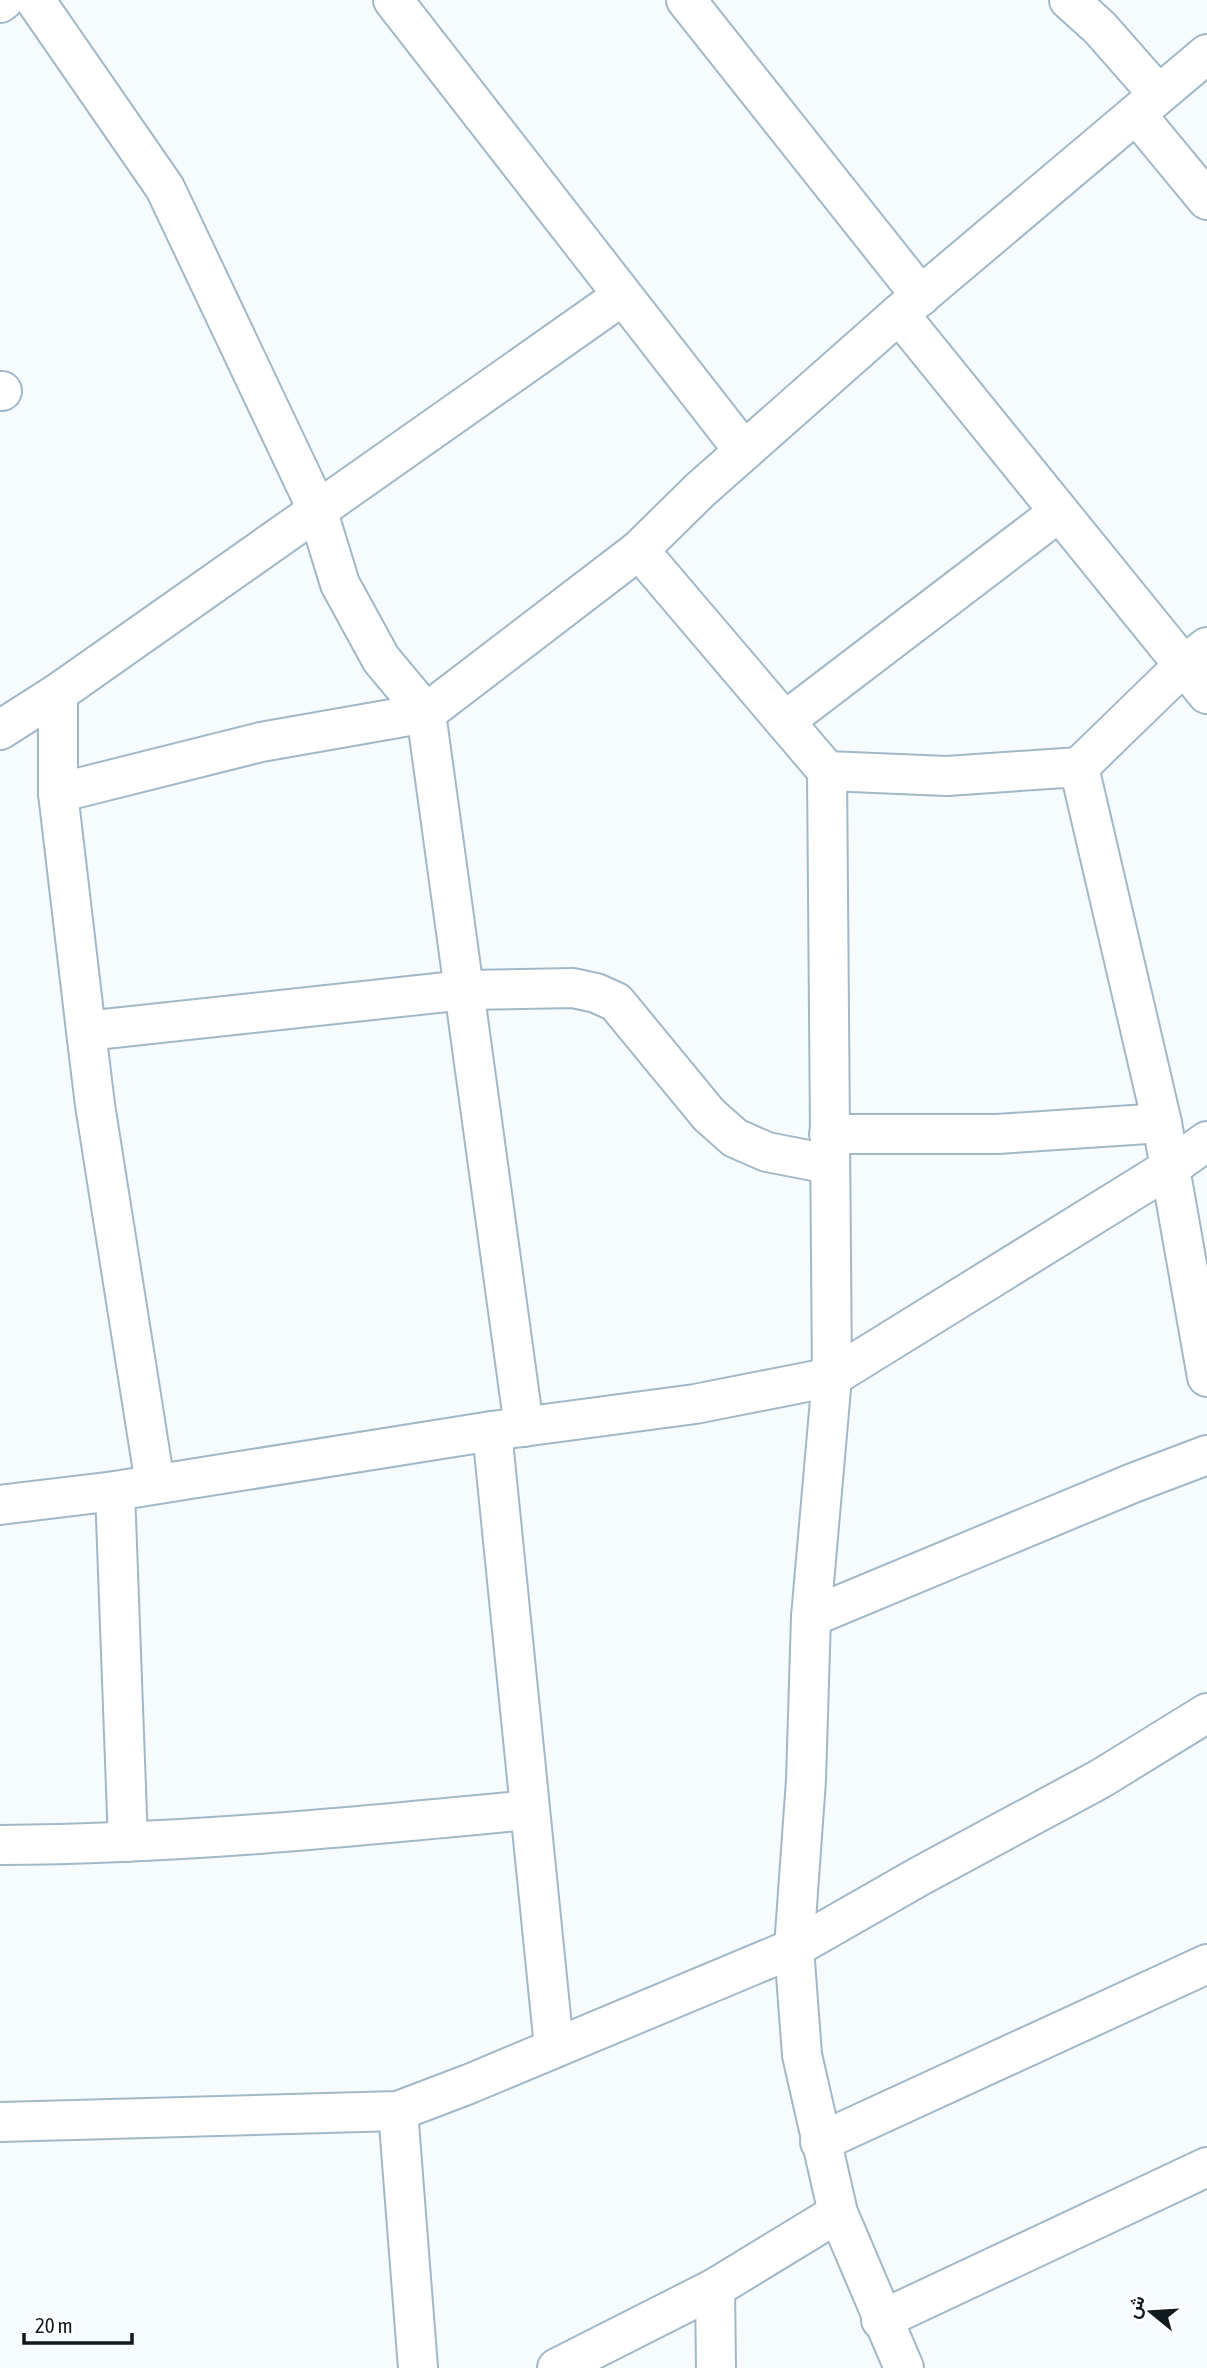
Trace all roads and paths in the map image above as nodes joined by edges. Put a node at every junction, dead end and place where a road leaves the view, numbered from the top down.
1 (35, 0) edge
2 (393, 0) edge
3 (686, 0) edge
4 (1069, 0) edge
5 (1207, 54) edge
6 (1147, 104) junction
7 (1207, 200) edge
8 (622, 296) junction
9 (910, 305) junction
10 (744, 451) junction
11 (317, 509) junction
12 (1059, 512) junction
13 (639, 550) junction
14 (1199, 669) edge
15 (58, 692) junction
16 (426, 713) junction
17 (785, 720) junction
18 (0, 730) edge
19 (1079, 767) junction
20 (827, 771) junction
21 (58, 793) junction
22 (464, 990) junction
23 (86, 1031) junction
24 (1161, 1123) junction
25 (1207, 1141) edge
26 (829, 1149) junction
27 (1171, 1167) junction
28 (832, 1377) junction
29 (1207, 1377) edge
30 (508, 1429) junction
31 (1207, 1455) edge
32 (155, 1484) junction
33 (115, 1491) junction
34 (0, 1505) edge
35 (811, 1617) junction
36 (1207, 1713) edge
37 (528, 1810) junction
38 (128, 1842) junction
39 (0, 1845) edge
40 (794, 1948) junction
41 (1207, 1964) edge
42 (554, 2047) junction
43 (398, 2111) junction
44 (0, 2122) edge
45 (820, 2142) junction
46 (1205, 2178) edge
47 (838, 2213) junction
48 (715, 2288) junction
49 (881, 2319) junction
50 (418, 2368) edge
51 (557, 2368) edge
52 (716, 2368) edge
53 (904, 2368) edge

1 - 11 street
2 - 8 street
3 - 9 street
4 - 6 street
5 - 6 street
6 - 7 street
6 - 9 street
8 - 10 street
8 - 11 street
9 - 10 street
9 - 12 street
10 - 13 street
11 - 15 street
11 - 16 street
12 - 14 street
12 - 17 street
13 - 16 street
13 - 17 street
14 - 19 street
15 - 18 street
15 - 21 street
16 - 21 street
16 - 22 street
17 - 20 street
19 - 20 street
19 - 24 street
20 - 26 street
21 - 23 street
22 - 23 street
22 - 26 street
22 - 30 street
23 - 32 street
24 - 26 street
24 - 27 street
25 - 27 street
26 - 28 street
27 - 28 street
27 - 29 street
28 - 30 street
28 - 35 street
30 - 32 street
30 - 37 street
31 - 35 street
32 - 33 street
33 - 34 street
33 - 38 street
35 - 40 street
36 - 40 street
37 - 38 street
37 - 42 street
38 - 39 street
40 - 42 street
40 - 45 street
41 - 45 street
42 - 43 street
43 - 44 street
43 - 50 street
45 - 47 street
46 - 49 street
47 - 48 street
47 - 49 street
48 - 51 street
48 - 52 street
49 - 53 street

